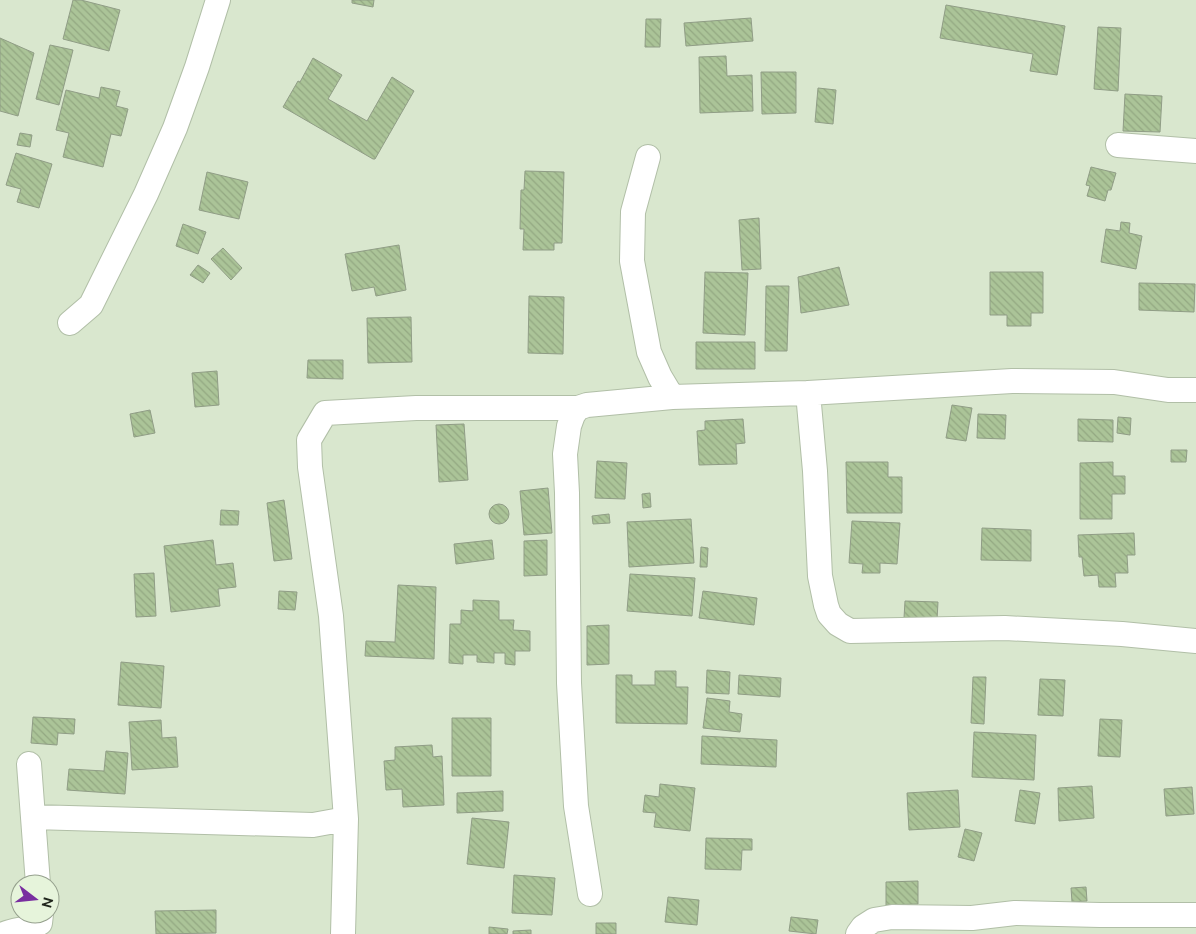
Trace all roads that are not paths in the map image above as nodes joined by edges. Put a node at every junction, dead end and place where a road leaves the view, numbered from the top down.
1 (218, 0) edge
2 (1118, 145) dead end
3 (1196, 151) edge
4 (648, 157) dead end
5 (70, 323) dead end
6 (1196, 390) edge
7 (808, 393) junction
8 (672, 398) junction
9 (578, 408) junction
10 (1196, 641) edge
11 (29, 764) dead end
12 (33, 817) junction
13 (346, 819) junction
14 (37, 874) edge
15 (590, 894) dead end
16 (1196, 915) edge
17 (38, 924) edge
18 (10, 933) edge
19 (342, 934) edge
20 (858, 934) edge

1 - 5 street
2 - 3 street
4 - 8 street
6 - 7 street
7 - 8 street
7 - 10 street
8 - 9 street
9 - 13 street
9 - 15 street
11 - 12 street
12 - 13 street
12 - 14 street
13 - 19 street
16 - 20 street
17 - 18 street

